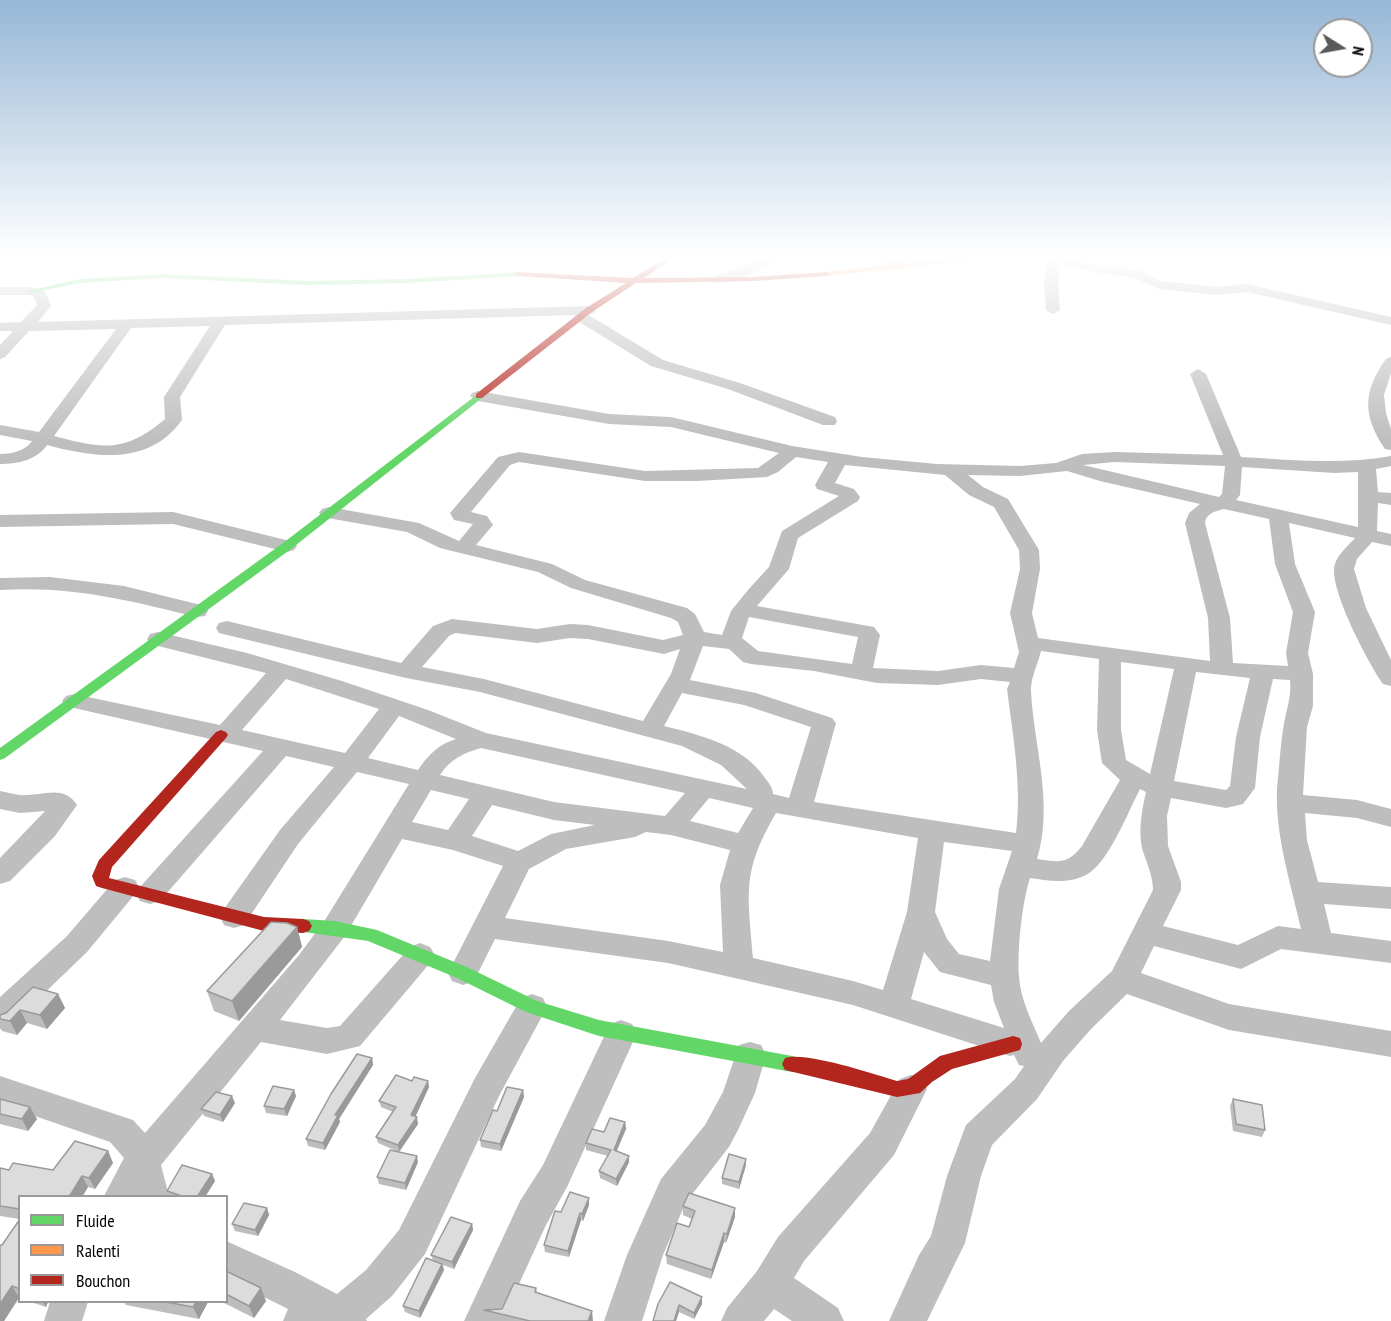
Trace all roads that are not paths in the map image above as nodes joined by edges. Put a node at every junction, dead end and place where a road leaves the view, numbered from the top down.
1 (32, 320) edge
2 (327, 320) edge
3 (578, 320) edge
4 (593, 320) edge
5 (220, 322) junction
6 (127, 324) junction
7 (0, 327) edge
8 (26, 327) junction
9 (0, 354) edge
10 (1389, 369) edge
11 (1198, 374) dead end
12 (478, 396) junction
13 (829, 421) dead end
14 (0, 430) edge
15 (44, 437) junction
16 (1391, 445) edge
17 (792, 451) junction
18 (0, 459) edge
19 (839, 459) junction
20 (1391, 460) edge
21 (1234, 461) junction
22 (1066, 465) junction
23 (1367, 465) junction
24 (950, 469) junction
25 (1368, 496) junction
26 (1391, 499) edge
27 (1224, 503) junction
28 (329, 513) junction
29 (1278, 516) junction
30 (0, 521) edge
31 (1367, 534) junction
32 (1391, 540) edge
33 (287, 546) junction
34 (464, 548) junction
35 (0, 584) edge
36 (745, 610) junction
37 (197, 611) junction
38 (227, 628) dead end
39 (695, 638) junction
40 (158, 639) junction
41 (730, 642) junction
42 (1029, 643) junction
43 (1110, 655) junction
44 (1186, 664) junction
45 (1222, 669) junction
46 (281, 670) junction
47 (406, 671) junction
48 (1263, 672) junction
49 (861, 673) junction
50 (1302, 674) junction
51 (1022, 676) junction
52 (1391, 679) edge
53 (676, 685) junction
54 (74, 701) junction
55 (393, 706) junction
56 (650, 729) junction
57 (222, 735) junction
58 (480, 740) junction
59 (280, 747) junction
60 (0, 755) edge
61 (351, 763) junction
62 (1134, 777) junction
63 (424, 780) junction
64 (1161, 787) junction
65 (703, 788) junction
66 (485, 795) junction
67 (0, 800) edge
68 (764, 800) junction
69 (1291, 803) junction
70 (799, 809) junction
71 (554, 811) junction
72 (1391, 818) edge
73 (661, 825) junction
74 (395, 828) junction
75 (932, 831) junction
76 (455, 841) junction
77 (746, 845) junction
78 (1025, 855) junction
79 (527, 857) junction
80 (0, 874) edge
81 (138, 891) junction
82 (1307, 892) junction
83 (1391, 898) edge
84 (921, 912) junction
85 (234, 917) junction
86 (487, 927) junction
87 (335, 928) junction
88 (1145, 933) junction
89 (1319, 942) junction
90 (1391, 952) edge
91 (420, 955) junction
92 (740, 967) junction
93 (463, 973) junction
94 (1004, 976) junction
95 (1123, 979) junction
96 (532, 1006) junction
97 (893, 1007) junction
98 (0, 1016) edge
99 (253, 1028) junction
100 (621, 1033) junction
101 (1391, 1044) edge
102 (1026, 1054) junction
103 (750, 1055) junction
104 (911, 1089) junction
105 (0, 1090) edge
106 (143, 1160) junction
107 (121, 1195) edge
108 (152, 1195) edge
109 (228, 1260) edge
110 (770, 1284) junction
111 (69, 1303) edge
112 (325, 1315) edge
113 (63, 1321) edge
114 (483, 1321) edge
115 (623, 1321) edge
116 (740, 1321) edge
117 (825, 1321) edge
118 (908, 1321) edge

1 - 8 street
2 - 5 street
3 - 12 street
4 - 13 street
5 - 6 street
5 - 15 street
6 - 8 street
6 - 15 street
7 - 8 street
8 - 9 street
10 - 16 street
11 - 21 street
12 - 17 street
12 - 28 street
14 - 15 street
15 - 18 street
17 - 19 street
17 - 34 street
19 - 24 street
19 - 36 street
20 - 23 street
21 - 22 street
21 - 23 street
21 - 27 street
22 - 24 street
22 - 27 street
23 - 25 street
24 - 42 street
25 - 26 street
25 - 31 street
27 - 29 street
27 - 45 street
28 - 33 street
28 - 34 street
29 - 31 street
29 - 50 street
30 - 33 street
31 - 32 street
31 - 52 street
33 - 37 street
34 - 39 street
35 - 37 street
36 - 41 street
36 - 49 street
37 - 40 street
38 - 47 street
39 - 41 street
39 - 47 street
39 - 53 street
40 - 46 street
40 - 54 street
41 - 49 street
42 - 43 street
42 - 51 street
43 - 44 street
43 - 62 street
44 - 45 street
44 - 64 street
45 - 48 street
46 - 55 street
46 - 57 street
47 - 56 street
48 - 50 street
48 - 64 street
49 - 51 street
50 - 69 street
51 - 78 street
53 - 56 street
53 - 70 street
54 - 57 street
54 - 60 street
55 - 58 street
55 - 61 street
56 - 68 street
57 - 59 street
57 - 81 street
58 - 63 street
58 - 65 street
59 - 61 street
59 - 81 street
61 - 63 street
61 - 85 street
62 - 64 street
62 - 78 street
63 - 66 street
63 - 74 street
64 - 88 street
65 - 68 street
65 - 73 street
66 - 71 street
66 - 76 street
67 - 80 street
68 - 70 street
68 - 77 street
69 - 72 street
69 - 82 street
70 - 75 street
71 - 73 street
71 - 79 street
73 - 77 street
73 - 79 street
74 - 76 street
74 - 87 street
75 - 78 street
75 - 84 street
76 - 79 street
77 - 92 street
78 - 94 street
79 - 86 street
81 - 85 street
81 - 98 street
82 - 83 street
82 - 89 street
84 - 94 street
84 - 97 street
85 - 87 street
86 - 92 street
86 - 93 street
87 - 91 street
87 - 99 street
88 - 89 street
88 - 95 street
89 - 90 street
91 - 93 street
91 - 99 street
92 - 97 street
93 - 96 street
94 - 102 street
95 - 101 street
95 - 102 street
96 - 100 street
96 - 112 street
97 - 102 street
99 - 106 street
100 - 103 street
100 - 114 street
102 - 104 street
102 - 118 street
103 - 104 street
103 - 115 street
104 - 110 street
105 - 106 street
106 - 107 street
106 - 108 street
109 - 112 street
110 - 116 street
110 - 117 street
111 - 113 street

